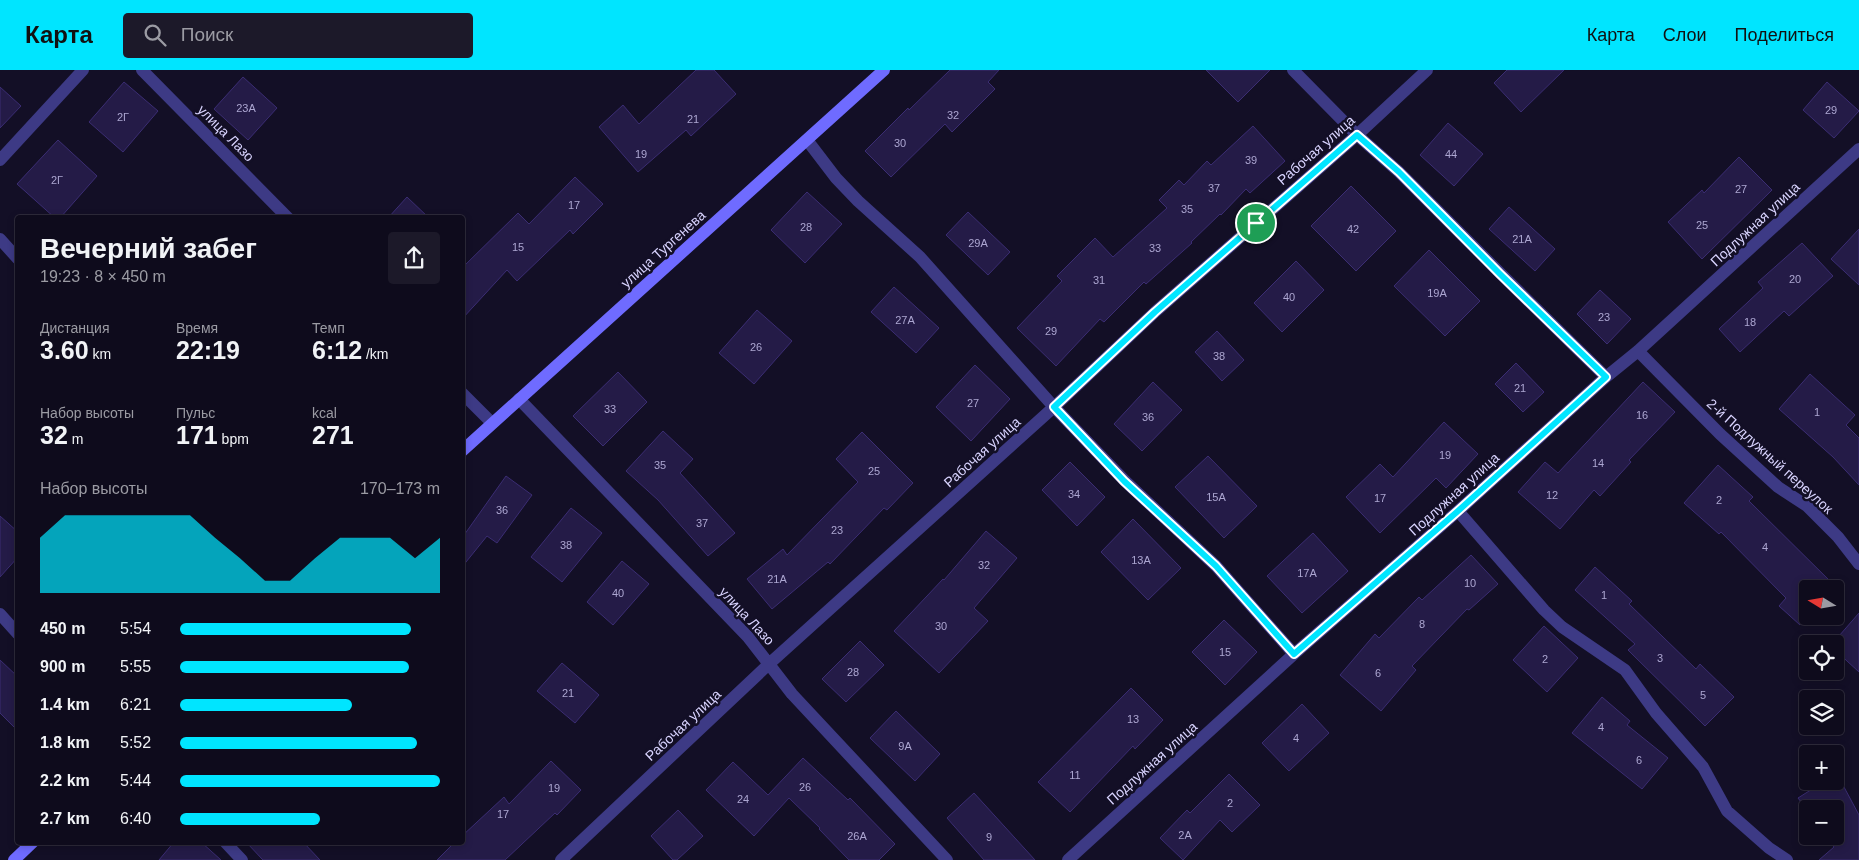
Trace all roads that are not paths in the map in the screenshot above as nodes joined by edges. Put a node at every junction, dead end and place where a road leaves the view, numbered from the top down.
1 (83, 70) edge
2 (142, 70) edge
3 (884, 70) edge
4 (1294, 70) edge
5 (1427, 70) edge
6 (1357, 135) junction
7 (807, 140) junction
8 (1858, 153) edge
9 (0, 160) edge
10 (285, 215) edge
11 (0, 239) edge
12 (15, 256) edge
13 (1638, 351) junction
14 (1606, 377) junction
15 (465, 397) edge
16 (519, 399) junction
17 (1054, 407) junction
18 (492, 423) junction
19 (465, 447) edge
20 (1458, 511) junction
21 (1859, 564) edge
22 (0, 614) edge
23 (15, 631) edge
24 (1294, 654) junction
25 (770, 664) junction
26 (30, 845) edge
27 (228, 845) edge
28 (14, 860) edge
29 (242, 860) edge
30 (562, 860) edge
31 (947, 860) edge
32 (1068, 860) edge
33 (1787, 860) edge

1 - 9 street
2 - 10 street, улица Лазо
3 - 7 street, улица Тургенева
4 - 6 street
5 - 6 street, Рабочая улица
6 - 14 street
6 - 17 street, Рабочая улица
7 - 16 street, улица Тургенева
7 - 17 street
8 - 13 street, Подлужная улица
11 - 12 street
13 - 14 street, Подлужная улица
13 - 21 street, 2-й Подлужный переулок
14 - 20 street, Подлужная улица
15 - 18 street
16 - 18 street, улица Тургенева
16 - 25 street, улица Лазо
17 - 24 street
17 - 25 street, Рабочая улица
18 - 19 street, улица Тургенева
20 - 24 street, Подлужная улица
20 - 33 street
22 - 23 street
24 - 32 street, Подлужная улица
25 - 30 street, Рабочая улица
25 - 31 street, улица Лазо
26 - 28 street
27 - 29 street

